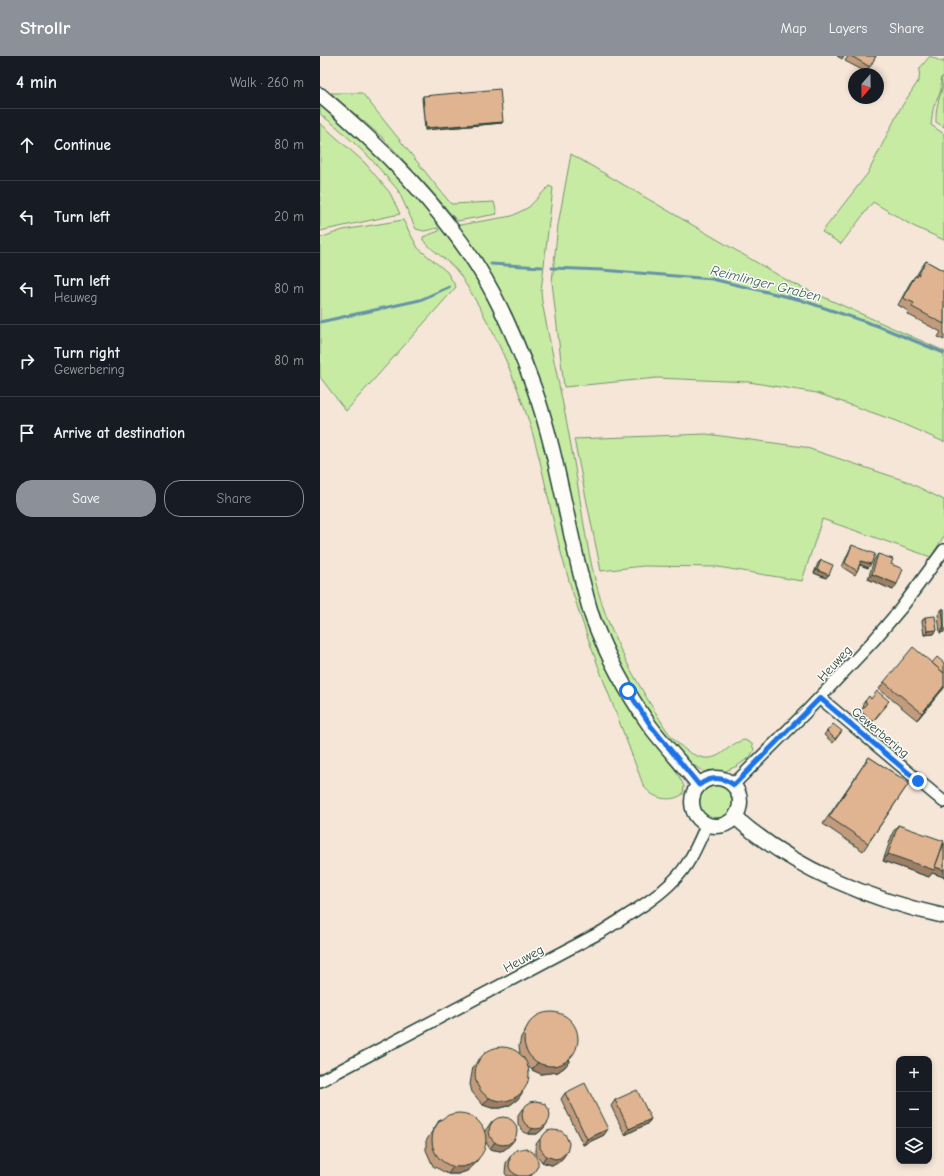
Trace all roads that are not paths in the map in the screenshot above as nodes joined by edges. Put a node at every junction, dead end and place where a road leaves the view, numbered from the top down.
1 (320, 95) edge
2 (944, 550) edge
3 (820, 698) junction
4 (699, 785) junction
5 (734, 785) junction
6 (944, 802) edge
7 (735, 817) junction
8 (707, 824) junction
9 (944, 916) edge
10 (320, 1082) edge

1 - 4 main road
2 - 3 street, Heuweg
3 - 5 street, Heuweg
3 - 6 street, Gewerbering
4 - 5 main road
4 - 8 main road
5 - 7 main road
7 - 8 main road
7 - 9 main road
8 - 10 street, Heuweg

